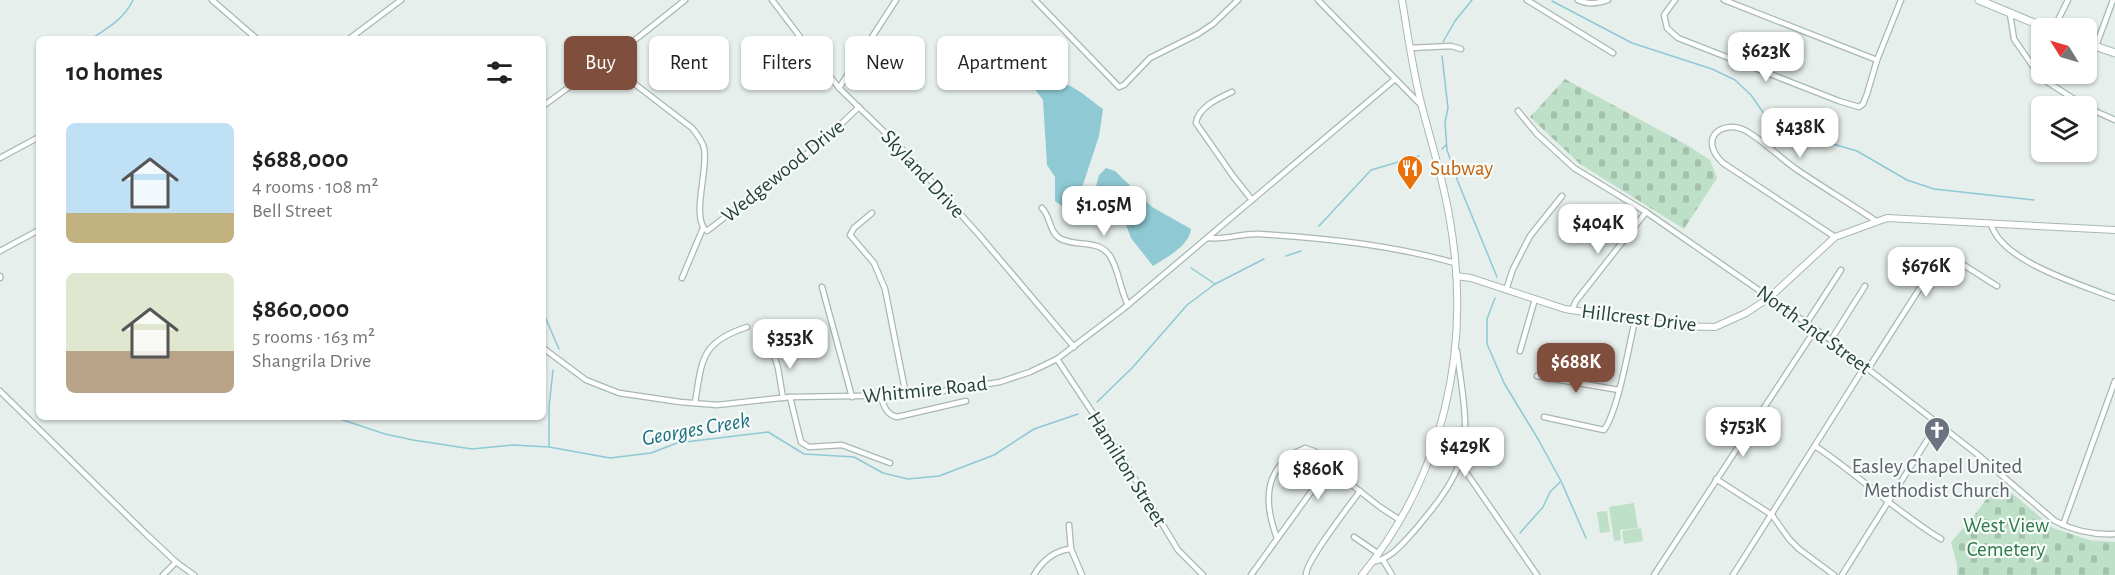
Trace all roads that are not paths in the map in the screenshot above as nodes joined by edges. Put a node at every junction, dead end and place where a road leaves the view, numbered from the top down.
1 (212, 0) edge
2 (401, 0) edge
3 (685, 0) edge
4 (772, 0) edge
5 (896, 0) edge
6 (1035, 0) edge
7 (1238, 0) edge
8 (1318, 0) edge
9 (1402, 0) edge
10 (1527, 0) edge
11 (1540, 0) edge
12 (1578, 0) edge
13 (1608, 0) edge
14 (1675, 0) edge
15 (1724, 0) edge
16 (1901, 0) edge
17 (1979, 0) edge
18 (2068, 0) edge
19 (2113, 0) edge
20 (1987, 2) edge
21 (1539, 7) junction
22 (2010, 14) junction
23 (2059, 18) edge
24 (2031, 22) edge
25 (254, 36) edge
26 (353, 36) edge
27 (637, 37) edge
28 (2097, 43) edge
29 (2097, 46) edge
30 (1410, 48) junction
31 (1461, 49) dead end
32 (1613, 53) dead end
33 (2115, 53) edge
34 (1877, 60) junction
35 (1395, 79) junction
36 (637, 85) edge
37 (839, 88) junction
38 (565, 90) edge
39 (1232, 92) dead end
40 (2069, 96) edge
41 (546, 104) edge
42 (1422, 105) junction
43 (859, 107) junction
44 (1518, 111) dead end
45 (2097, 112) edge
46 (2115, 120) edge
47 (36, 138) edge
48 (0, 158) edge
49 (1562, 196) dead end
50 (1252, 200) junction
51 (1042, 208) dead end
52 (1646, 212) junction
53 (872, 213) dead end
54 (1876, 221) junction
55 (1991, 223) junction
56 (703, 228) junction
57 (2115, 230) edge
58 (36, 232) edge
59 (1835, 237) junction
60 (1208, 238) junction
61 (0, 251) edge
62 (1455, 263) junction
63 (1842, 270) dead end
64 (1456, 276) junction
65 (682, 278) dead end
66 (1865, 286) dead end
67 (1997, 286) dead end
68 (822, 287) dead end
69 (1506, 290) junction
70 (1769, 298) junction
71 (2115, 298) edge
72 (1535, 299) junction
73 (1128, 305) junction
74 (1572, 310) junction
75 (1635, 320) junction
76 (1806, 324) junction
77 (747, 327) dead end
78 (1815, 330) junction
79 (1831, 340) junction
80 (1456, 346) junction
81 (1074, 347) junction
82 (772, 348) dead end
83 (546, 350) edge
84 (1520, 351) dead end
85 (1057, 359) junction
86 (1867, 367) junction
87 (1537, 376) dead end
88 (2115, 381) edge
89 (1618, 390) junction
90 (0, 391) edge
91 (906, 395) junction
92 (880, 396) junction
93 (790, 397) junction
94 (852, 397) junction
95 (783, 398) junction
96 (2, 399) edge
97 (966, 401) dead end
98 (695, 403) junction
99 (1544, 417) dead end
100 (1938, 423) junction
101 (1815, 446) junction
102 (1460, 462) junction
103 (890, 463) dead end
104 (1329, 467) junction
105 (1716, 479) junction
106 (1360, 491) junction
107 (1889, 501) junction
108 (1772, 515) junction
109 (1400, 520) junction
110 (1069, 525) dead end
111 (2063, 525) junction
112 (2115, 534) edge
113 (1354, 537) dead end
114 (1277, 538) junction
115 (1941, 539) dead end
116 (1071, 549) junction
117 (1378, 554) junction
118 (1383, 560) junction
119 (176, 562) junction
120 (1372, 562) junction
121 (163, 575) edge
122 (194, 575) edge
123 (1034, 575) edge
124 (1082, 575) edge
125 (1203, 575) edge
126 (1251, 575) edge
127 (1306, 575) edge
128 (1362, 575) edge
129 (1392, 575) edge
130 (1537, 575) edge
131 (1654, 575) edge
132 (1733, 575) edge
133 (1834, 575) edge
134 (1842, 575) edge

1 - 25 street
2 - 26 street
3 - 27 street
4 - 37 street, Skyland Drive
5 - 37 street
6 - 7 street
8 - 35 street
9 - 30 street
10 - 21 street
11 - 21 street
12 - 13 street
14 - 34 street
15 - 34 street
16 - 34 street
17 - 20 main road
18 - 23 street
19 - 28 street
20 - 22 main road
21 - 32 street
22 - 24 main road
22 - 40 street
29 - 33 main road
30 - 31 street
30 - 42 street
35 - 42 street
35 - 50 street, Whitmire Road
36 - 56 street, Wedgewood Drive
37 - 43 street, Skyland Drive
38 - 41 street
39 - 50 street
42 - 62 street
43 - 56 street, Wedgewood Drive
43 - 81 street, Skyland Drive
44 - 52 street, North 2nd Street
45 - 46 street
47 - 48 street
49 - 69 street
50 - 60 street, Whitmire Road
51 - 73 street
52 - 70 street, North 2nd Street
52 - 74 street
53 - 91 street
54 - 55 street, Hillcrest Drive
54 - 59 street, Hillcrest Drive
54 - 59 street
55 - 57 street, Hillcrest Drive
55 - 71 street
56 - 65 street
58 - 61 street
59 - 70 street, Hillcrest Drive
60 - 62 street
60 - 73 street, Whitmire Road
62 - 64 street
63 - 76 street
64 - 69 street, Hillcrest Drive
64 - 80 street
66 - 79 street
67 - 86 street
68 - 94 street
69 - 72 street, Hillcrest Drive
70 - 75 street, Hillcrest Drive
70 - 76 street, North 2nd Street
72 - 74 street, Hillcrest Drive
72 - 84 street
73 - 81 street, Whitmire Road
74 - 75 street, Hillcrest Drive
75 - 89 street
76 - 78 street, North 2nd Street
77 - 98 street
78 - 79 street, North 2nd Street
78 - 105 street
79 - 86 street, North 2nd Street
80 - 102 street
80 - 109 street
81 - 85 street, Whitmire Road
82 - 95 street
83 - 98 street, Whitmire Road
85 - 91 street, Whitmire Road
85 - 125 street, Hamilton Street
86 - 100 street, North 2nd Street
86 - 101 street
87 - 89 street
88 - 111 street
89 - 99 street
90 - 96 street
91 - 92 street, Whitmire Road
92 - 94 street, Whitmire Road
92 - 97 street
93 - 94 street, Whitmire Road
93 - 95 street, Whitmire Road
93 - 103 street
95 - 98 street, Whitmire Road
96 - 119 street
100 - 107 street
100 - 111 street, North 2nd Street
101 - 107 street
101 - 108 street
102 - 118 street
102 - 130 street
104 - 106 street
104 - 114 street
104 - 114 street
105 - 108 street
105 - 131 street
106 - 109 street
106 - 127 street
107 - 115 street
107 - 134 street
108 - 132 street
108 - 133 street
109 - 117 street
110 - 116 street
111 - 112 street, North 2nd Street
113 - 117 street
114 - 126 street
116 - 123 street
116 - 124 street
117 - 120 street
118 - 120 street
118 - 129 street
119 - 121 street
119 - 122 street
120 - 128 street

